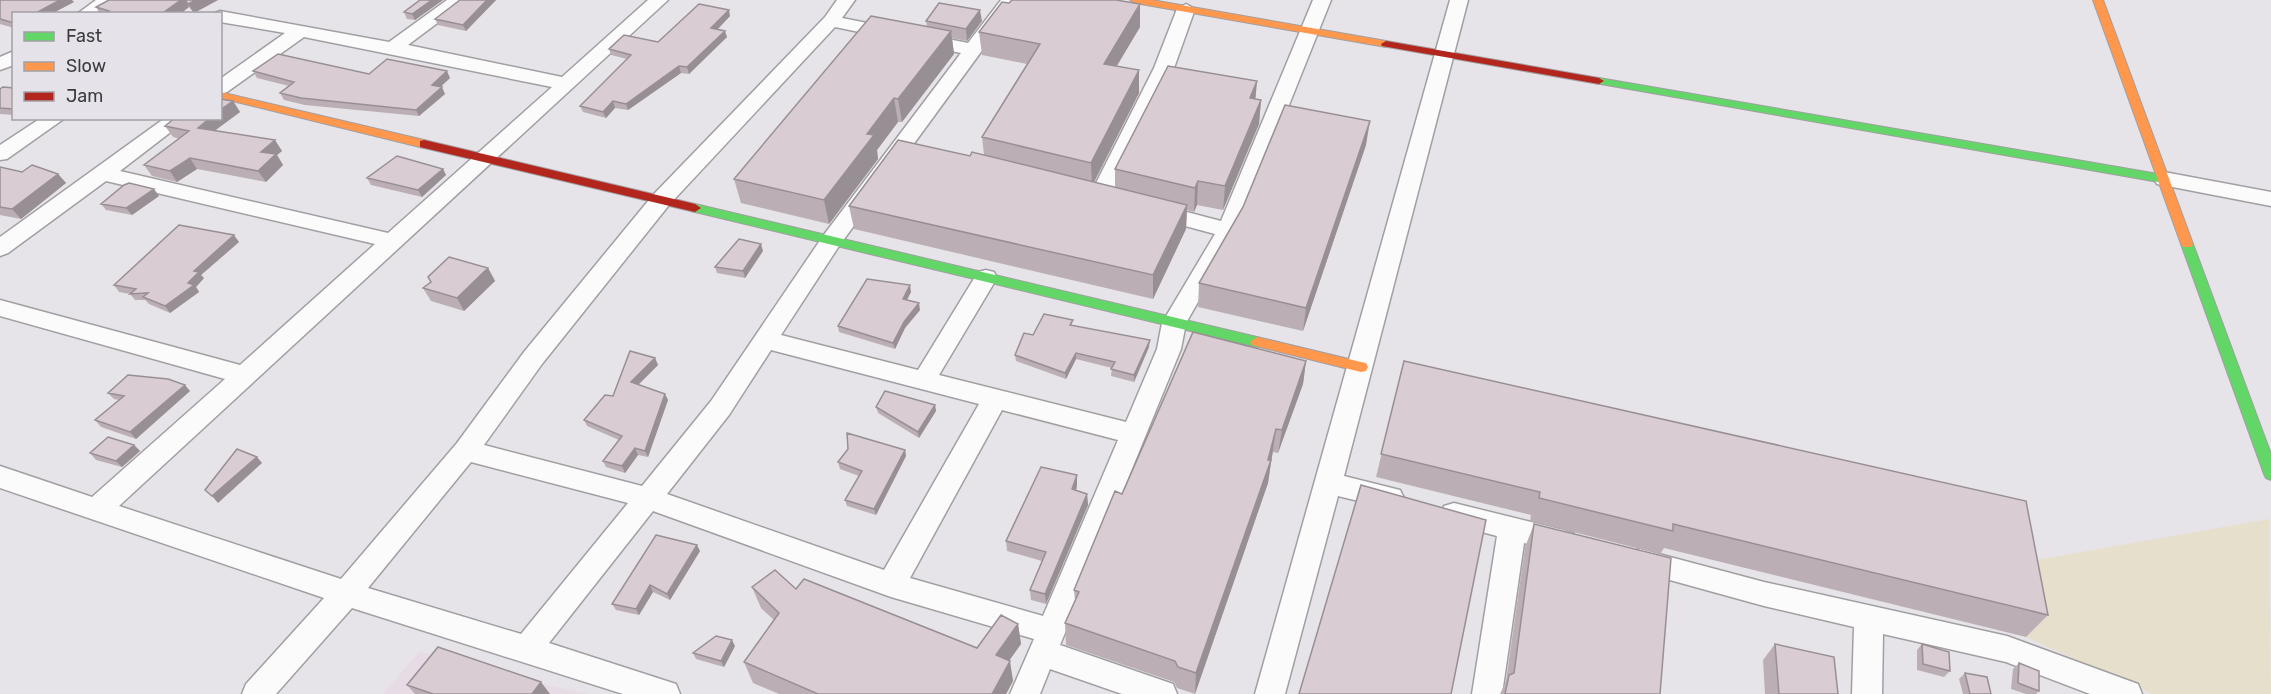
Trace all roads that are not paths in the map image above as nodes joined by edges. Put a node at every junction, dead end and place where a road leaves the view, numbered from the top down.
1 (108, 0) edge
2 (237, 0) edge
3 (459, 0) edge
4 (846, 0) edge
5 (1010, 0) edge
6 (1135, 0) edge
7 (1322, 0) edge
8 (1459, 0) edge
9 (2098, 0) edge
10 (648, 2) edge
11 (1186, 9) junction
12 (89, 12) edge
13 (220, 12) edge
14 (222, 16) edge
15 (831, 21) junction
16 (300, 31) junction
17 (1311, 31) junction
18 (392, 48) junction
19 (973, 50) junction
20 (1445, 54) junction
21 (566, 84) junction
22 (222, 87) edge
23 (222, 95) edge
24 (52, 120) edge
25 (176, 120) edge
26 (900, 148) junction
27 (0, 154) edge
28 (923, 154) edge
29 (484, 158) junction
30 (104, 174) junction
31 (2163, 180) junction
32 (2271, 199) edge
33 (661, 200) junction
34 (1228, 230) junction
35 (392, 241) junction
36 (831, 241) junction
37 (0, 248) edge
38 (986, 278) junction
39 (0, 308) edge
40 (1174, 322) junction
41 (765, 340) junction
42 (1361, 368) junction
43 (245, 375) junction
44 (924, 381) junction
45 (995, 399) junction
46 (1134, 434) junction
47 (466, 450) junction
48 (2271, 474) edge
49 (0, 477) edge
50 (1329, 483) junction
51 (648, 498) junction
52 (97, 509) junction
53 (1512, 528) junction
54 (891, 585) junction
55 (347, 593) junction
56 (1869, 618) junction
57 (1048, 642) junction
58 (527, 649) junction
59 (2063, 682) edge
60 (257, 694) edge
61 (665, 694) edge
62 (1025, 694) edge
63 (1162, 694) edge
64 (1270, 694) edge
65 (1487, 694) edge
66 (1867, 694) edge
67 (2127, 694) edge

1 - 12 street
2 - 13 street
3 - 18 street
4 - 15 street
5 - 19 street
6 - 11 street
7 - 17 street
8 - 20 street
9 - 31 street
10 - 21 street
11 - 17 street
11 - 34 street
14 - 16 street
15 - 19 street
15 - 33 street
16 - 18 street
16 - 22 street
17 - 20 street
17 - 34 street
18 - 21 street
19 - 26 street
20 - 31 street
20 - 42 street
21 - 29 street
23 - 29 street
24 - 27 street
25 - 30 street
26 - 28 street
26 - 36 street
29 - 33 street
29 - 35 street
30 - 35 street
30 - 37 street
31 - 32 street
31 - 48 street
33 - 36 street
33 - 47 street
34 - 40 street
35 - 43 street
36 - 38 street
36 - 41 street
38 - 40 street
38 - 44 street
39 - 43 street
40 - 42 street
40 - 46 street
41 - 44 street
41 - 51 street
42 - 50 street
43 - 52 street
44 - 45 street
45 - 46 street
45 - 54 street
46 - 57 street
47 - 51 street
47 - 55 street
49 - 52 street
50 - 53 street
50 - 64 street
51 - 54 street
51 - 58 street
52 - 55 street
53 - 56 street
53 - 65 street
54 - 57 street
55 - 58 street
55 - 60 street
56 - 59 street
56 - 66 street
57 - 62 street
57 - 63 street
58 - 61 street
59 - 67 street

